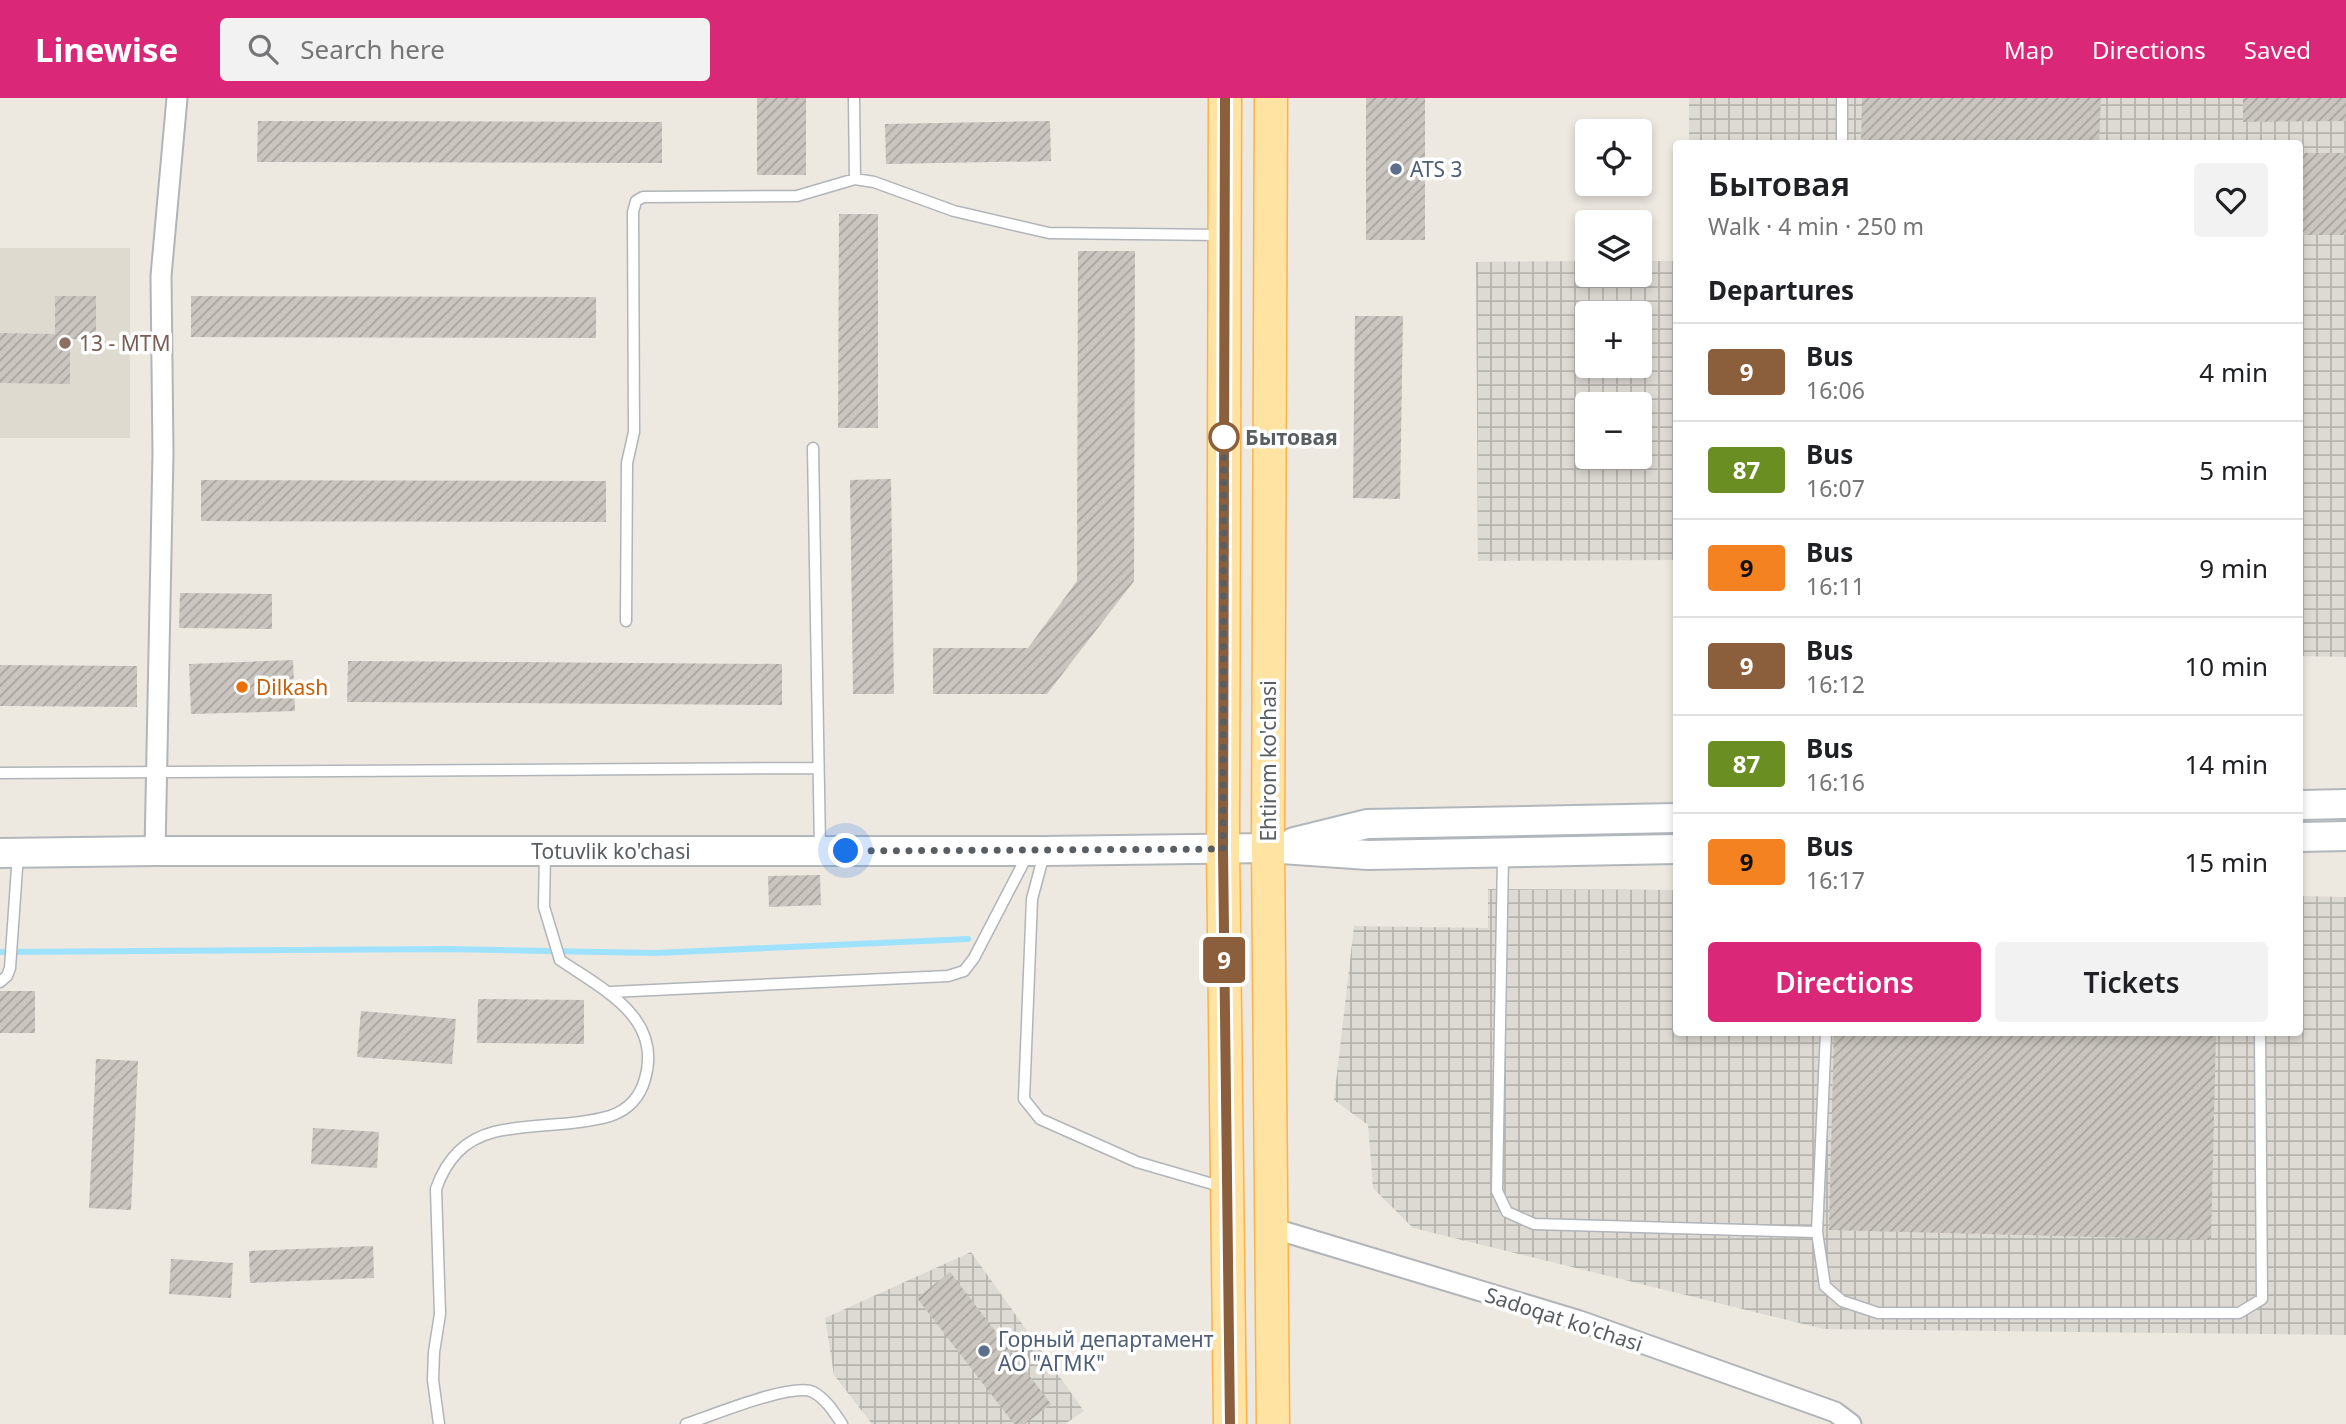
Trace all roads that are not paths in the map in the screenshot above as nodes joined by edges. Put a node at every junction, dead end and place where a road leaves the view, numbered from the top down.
1 (177, 98) edge
2 (854, 98) edge
3 (1225, 98) edge
4 (1271, 98) edge
5 (1842, 98) edge
6 (1842, 140) edge
7 (855, 179) junction
8 (1224, 235) junction
9 (813, 448) dead end
10 (626, 621) dead end
11 (818, 768) junction
12 (157, 772) junction
13 (0, 773) edge
14 (2346, 804) edge
15 (2303, 805) edge
16 (1673, 818) edge
17 (2346, 836) edge
18 (2303, 837) edge
19 (1268, 848) junction
20 (1223, 849) junction
21 (1673, 849) edge
22 (155, 851) junction
23 (820, 851) junction
24 (1038, 851) junction
25 (545, 852) junction
26 (1504, 852) junction
27 (9, 853) edge
28 (0, 982) edge
29 (611, 992) junction
30 (1826, 1036) edge
31 (2260, 1036) edge
32 (1227, 1188) junction
33 (1272, 1228) junction
34 (1817, 1232) junction
35 (439, 1424) edge
36 (686, 1424) edge
37 (842, 1424) edge
38 (1230, 1424) edge
39 (1273, 1424) edge
40 (1851, 1424) edge

1 - 12 street
2 - 7 lane
3 - 8 main road
4 - 19 main road, Ehtirom ko'chasi
5 - 6 lane
7 - 8 lane
7 - 10 lane
8 - 20 main road
9 - 11 lane
11 - 12 lane
11 - 23 lane
12 - 13 lane
12 - 22 street
14 - 15 main road
16 - 19 main road
17 - 18 main road
19 - 20 main road, Totuvlik ko'chasi
19 - 26 main road
19 - 33 main road, Ehtirom ko'chasi
20 - 24 main road, Totuvlik ko'chasi
20 - 32 main road
21 - 26 main road
22 - 25 main road, Totuvlik ko'chasi
22 - 27 main road, Totuvlik ko'chasi
23 - 24 main road, Totuvlik ko'chasi
23 - 25 main road, Totuvlik ko'chasi
24 - 29 lane
24 - 32 lane
25 - 29 lane
26 - 34 lane
27 - 28 lane
29 - 35 lane
30 - 34 lane
31 - 34 lane
32 - 38 main road
33 - 39 main road, Ehtirom ko'chasi
33 - 40 street, Sadoqat ko'chasi
36 - 37 lane

